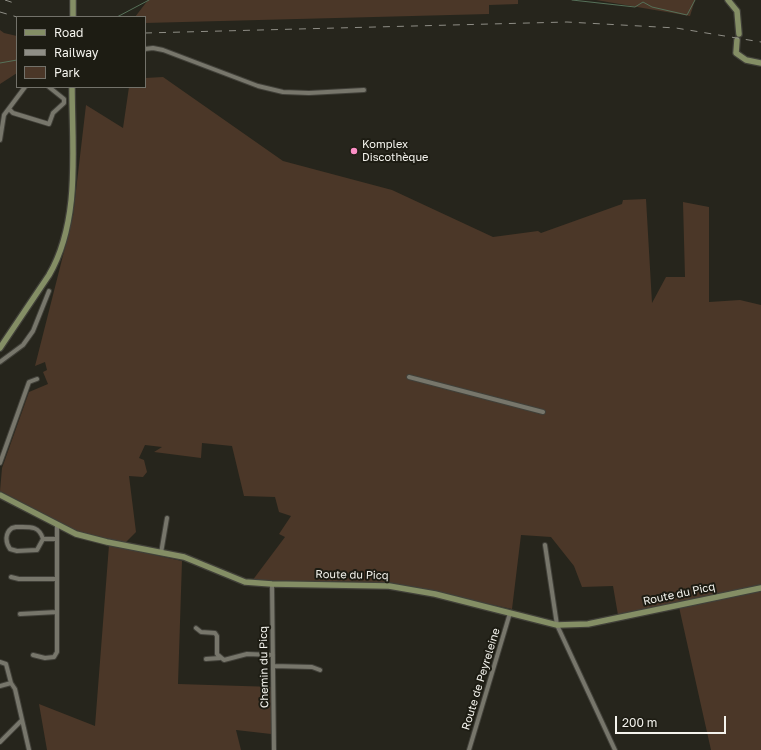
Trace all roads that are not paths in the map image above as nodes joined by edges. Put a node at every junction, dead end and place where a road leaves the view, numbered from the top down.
1 (73, 0) edge
2 (728, 0) edge
3 (73, 16) edge
4 (146, 49) edge
5 (761, 63) edge
6 (24, 88) edge
7 (50, 88) edge
8 (72, 88) edge
9 (364, 90) dead end
10 (9, 109) junction
11 (0, 140) edge
12 (38, 291) junction
13 (49, 291) dead end
14 (45, 299) junction
15 (0, 348) edge
16 (0, 362) edge
17 (409, 377) dead end
18 (37, 379) dead end
19 (543, 412) dead end
20 (0, 463) edge
21 (0, 495) edge
22 (167, 518) dead end
23 (57, 524) junction
24 (43, 539) junction
25 (57, 539) junction
26 (546, 546) dead end
27 (161, 553) junction
28 (11, 577) dead end
29 (57, 579) junction
30 (272, 584) junction
31 (761, 588) edge
32 (57, 612) junction
33 (510, 613) junction
34 (20, 614) dead end
35 (557, 625) junction
36 (196, 628) dead end
37 (33, 655) dead end
38 (273, 655) junction
39 (220, 658) junction
40 (206, 659) dead end
41 (0, 662) edge
42 (273, 666) junction
43 (320, 670) dead end
44 (11, 683) junction
45 (0, 686) edge
46 (21, 720) junction
47 (0, 742) edge
48 (29, 750) edge
49 (274, 750) edge
50 (469, 750) edge
51 (615, 750) edge

1 - 3 street
2 - 5 street
4 - 9 street
6 - 10 street
7 - 10 street
8 - 12 street
10 - 11 street
12 - 14 street
12 - 15 street
13 - 14 street
14 - 16 street
17 - 19 street
18 - 20 street
21 - 23 street, Route du Picq
22 - 27 street
23 - 25 street
23 - 27 street, Route du Picq
24 - 24 street
24 - 25 street
25 - 29 street
26 - 35 street
27 - 30 street, Route du Picq
28 - 29 street
29 - 32 street
30 - 33 street, Route du Picq
30 - 38 street, Chemin du Picq
31 - 35 street, Route du Picq
32 - 34 street
32 - 37 street
33 - 35 street, Route du Picq
33 - 50 street, Route de Peyreleine
35 - 51 street
36 - 39 street
38 - 39 street
38 - 42 street, Chemin du Picq
39 - 40 street
41 - 44 street
42 - 43 street
42 - 49 street, Chemin du Picq
44 - 45 street
44 - 46 street
46 - 47 street
46 - 48 street

